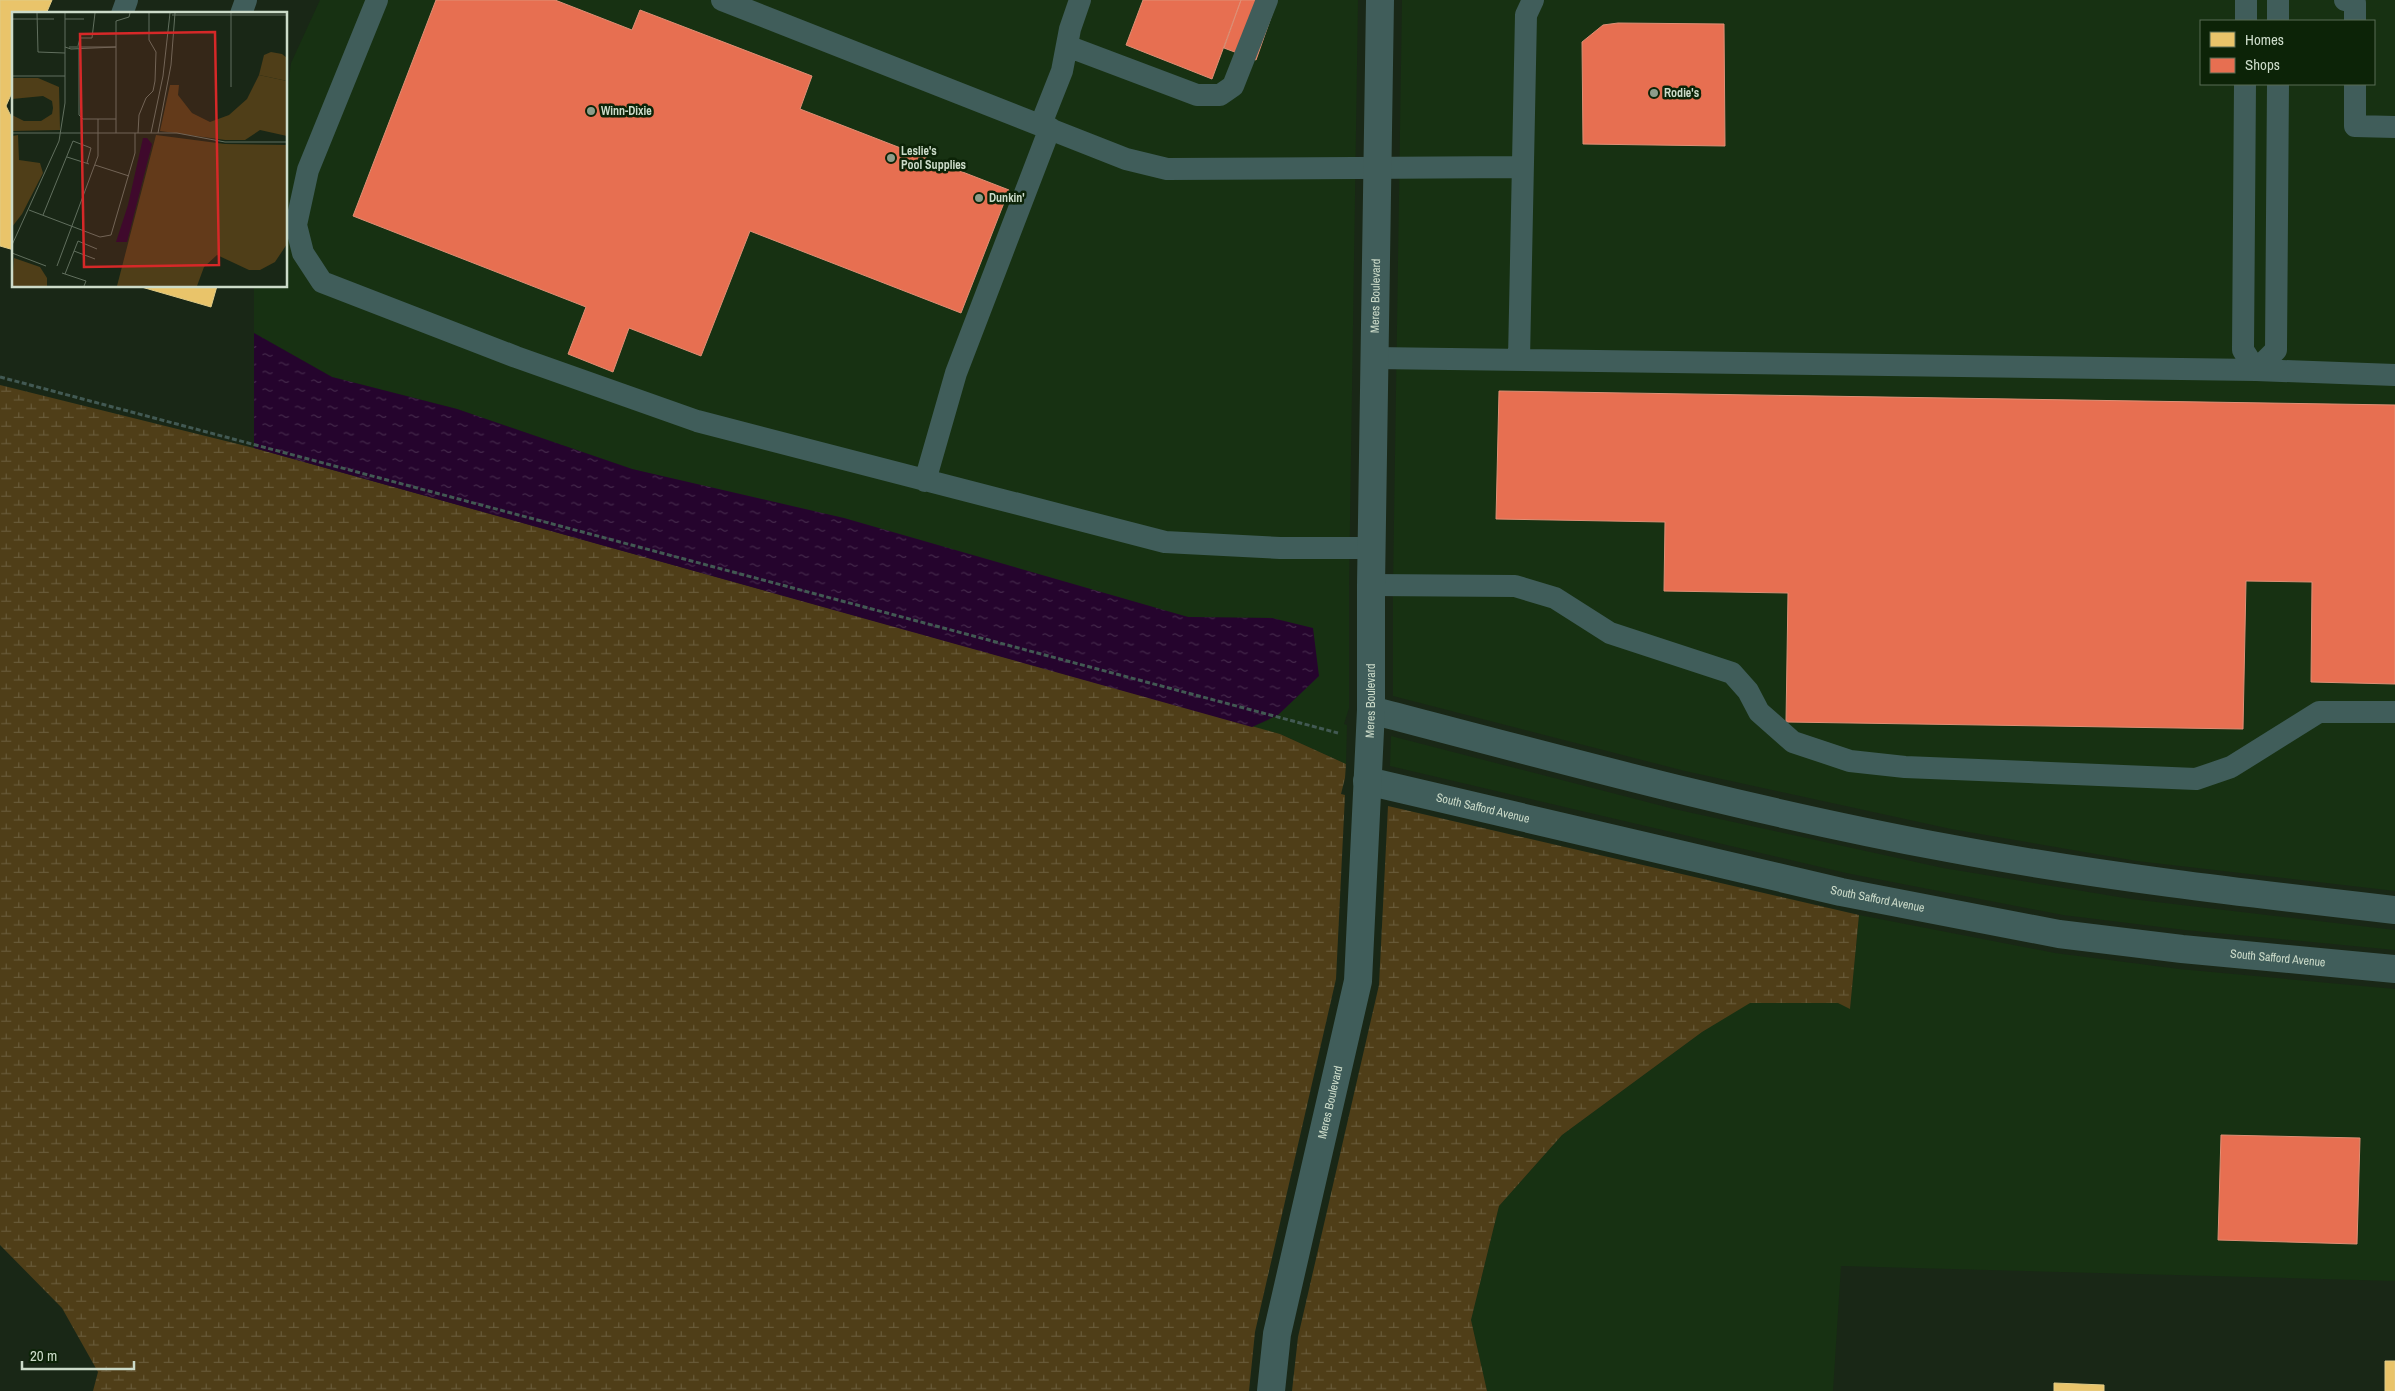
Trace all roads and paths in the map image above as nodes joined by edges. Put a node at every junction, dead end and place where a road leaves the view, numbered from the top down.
1 (128, 0) edge
2 (246, 0) edge
3 (377, 0) edge
4 (722, 0) edge
5 (1080, 0) edge
6 (1267, 0) edge
7 (1380, 0) edge
8 (1532, 0) edge
9 (2246, 0) edge
10 (2278, 0) edge
11 (2345, 0) edge
12 (123, 12) edge
13 (242, 12) edge
14 (2246, 20) edge
15 (2278, 20) edge
16 (2355, 20) edge
17 (1067, 46) junction
18 (2245, 85) edge
19 (2278, 85) edge
20 (2355, 85) edge
21 (1046, 126) junction
22 (2395, 127) edge
23 (1522, 167) junction
24 (1378, 168) junction
25 (1374, 358) junction
26 (1519, 359) junction
27 (2256, 370) junction
28 (2395, 375) edge
29 (0, 377) edge
30 (925, 481) junction
31 (1372, 548) junction
32 (1371, 585) junction
33 (1371, 710) junction
34 (2395, 712) edge
35 (1368, 740) junction
36 (1367, 781) junction
37 (2395, 910) edge
38 (2395, 969) edge
39 (1271, 1391) edge

1 - 12 lane
2 - 13 lane
3 - 30 lane
4 - 21 lane
5 - 17 lane
6 - 17 lane
7 - 24 street, Meres Boulevard
8 - 23 lane
9 - 14 lane
10 - 15 lane
11 - 16 lane
17 - 21 lane
18 - 27 lane
19 - 27 lane
20 - 22 lane
21 - 24 lane
21 - 30 lane
23 - 24 lane
23 - 26 lane
24 - 25 street, Meres Boulevard
25 - 26 lane
25 - 31 street, Meres Boulevard
26 - 27 lane
27 - 28 lane
29 - 35 path
30 - 31 lane
31 - 32 street, Meres Boulevard
32 - 33 street, Meres Boulevard
32 - 34 lane
33 - 35 street, Meres Boulevard
33 - 37 street
35 - 36 street, Meres Boulevard
36 - 38 street, South Safford Avenue
36 - 39 street, Meres Boulevard

